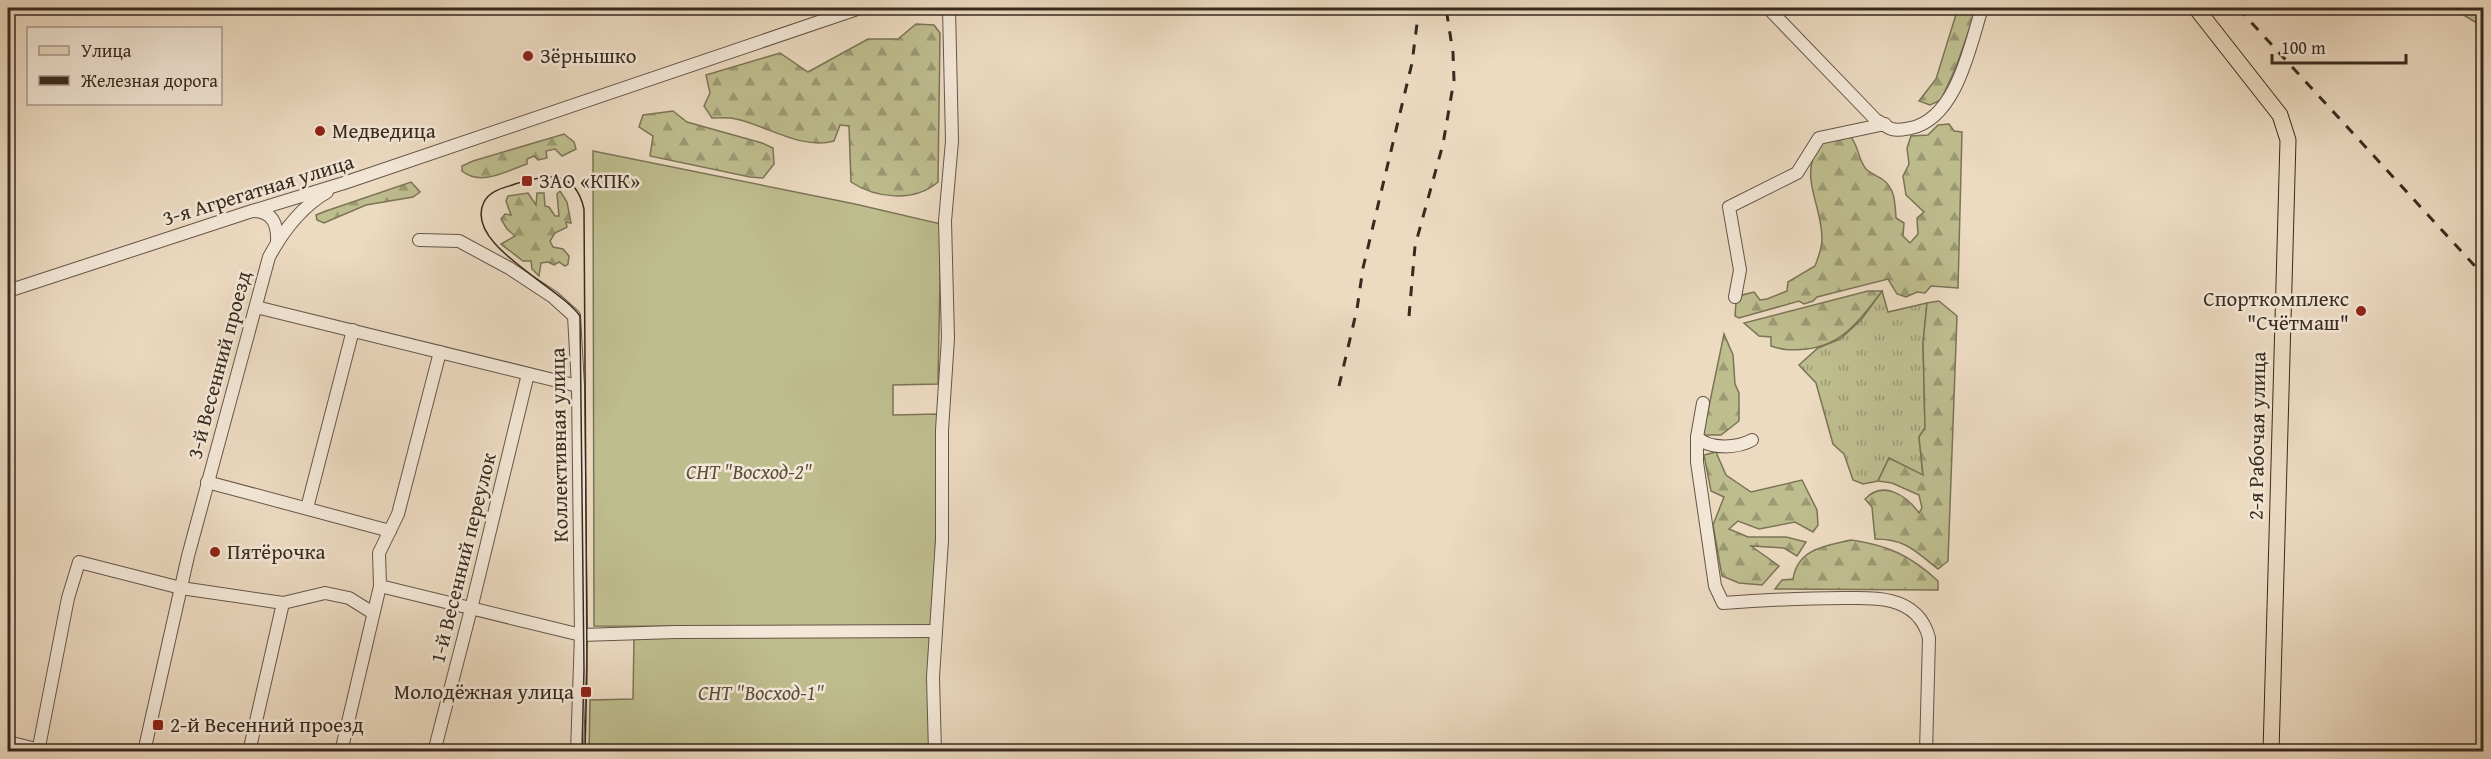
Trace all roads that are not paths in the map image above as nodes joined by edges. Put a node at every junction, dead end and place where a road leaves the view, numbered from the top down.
1 (860, 8) edge
2 (949, 8) edge
3 (1767, 8) edge
4 (1982, 8) edge
5 (2196, 8) edge
6 (1885, 124) junction
7 (344, 183) junction
8 (249, 212) junction
9 (419, 240) dead end
10 (277, 243) junction
11 (8, 291) edge
12 (1735, 297) dead end
13 (256, 308) junction
14 (353, 330) junction
15 (440, 352) junction
16 (528, 374) junction
17 (578, 387) junction
18 (1703, 403) dead end
19 (1697, 437) junction
20 (1752, 440) dead end
21 (207, 482) junction
22 (307, 508) junction
23 (390, 531) junction
24 (380, 586) junction
25 (181, 588) junction
26 (283, 603) junction
27 (471, 609) junction
28 (373, 613) junction
29 (936, 631) junction
30 (580, 635) junction
31 (8, 742) edge
32 (41, 751) edge
33 (144, 752) edge
34 (249, 752) edge
35 (340, 752) edge
36 (434, 752) edge
37 (577, 752) edge
38 (935, 752) edge
39 (1926, 752) edge
40 (2271, 752) edge

1 - 7 street, 3-я Агрегатная улица
2 - 29 street
3 - 6 street
4 - 6 street
5 - 40 main road, 2-я Рабочая улица
6 - 12 street
7 - 8 street, 3-я Агрегатная улица
7 - 10 street, 3-й Весенний проезд
8 - 10 street
8 - 11 street, 3-я Агрегатная улица
9 - 17 street, Коллективная улица
10 - 13 street, 3-й Весенний проезд
13 - 14 street
13 - 21 street, 3-й Весенний проезд
14 - 15 street
14 - 22 street
15 - 16 street
15 - 23 street
16 - 17 street
16 - 27 street, 1-й Весенний переулок
17 - 30 street, Коллективная улица
18 - 19 street
19 - 20 street
19 - 39 street
21 - 22 street
21 - 25 street, 3-й Весенний проезд
22 - 23 street
23 - 24 street
24 - 27 street
24 - 28 street
25 - 26 street
25 - 32 street
25 - 33 street
26 - 28 street
26 - 34 street
27 - 30 street
27 - 36 street, 1-й Весенний переулок
28 - 35 street
29 - 30 street
29 - 38 street
30 - 37 street, Коллективная улица
31 - 32 street

